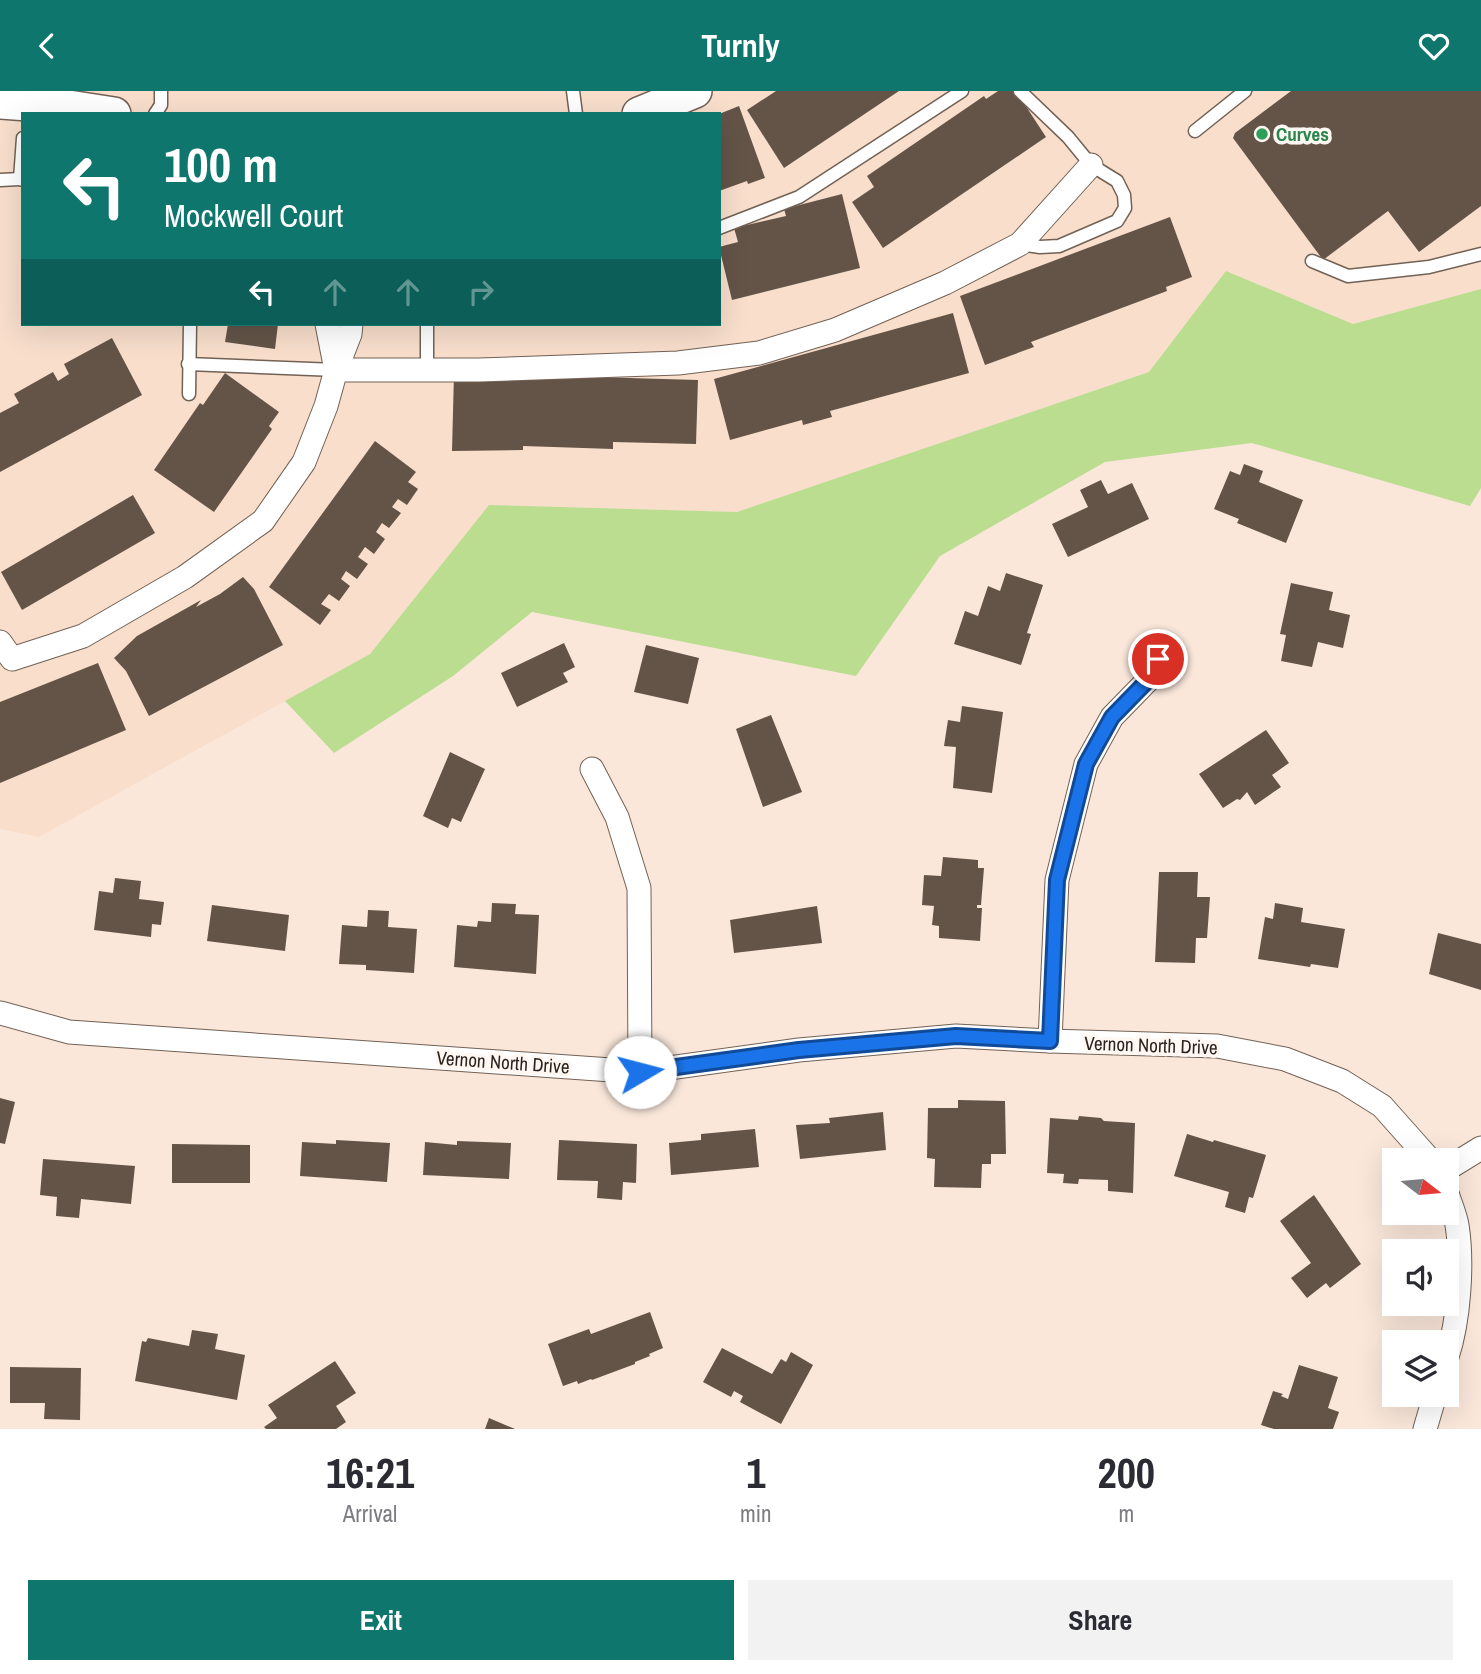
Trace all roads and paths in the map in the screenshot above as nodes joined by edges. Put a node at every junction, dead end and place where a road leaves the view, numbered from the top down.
1 (161, 91) edge
2 (573, 91) edge
3 (695, 91) edge
4 (962, 91) edge
5 (1020, 91) edge
6 (1245, 91) edge
7 (20, 103) edge
8 (97, 112) edge
9 (156, 112) edge
10 (576, 112) edge
11 (644, 112) edge
12 (1195, 131) dead end
13 (1091, 165) junction
14 (21, 179) edge
15 (0, 180) edge
16 (721, 227) edge
17 (1020, 244) junction
18 (1481, 254) edge
19 (1312, 261) dead end
20 (190, 326) edge
21 (327, 326) edge
22 (351, 326) edge
23 (426, 326) edge
24 (188, 364) junction
25 (336, 370) junction
26 (427, 370) junction
27 (189, 394) dead end
28 (0, 642) edge
29 (1158, 659) dead end
30 (592, 769) dead end
31 (1, 1013) edge
32 (1050, 1041) junction
33 (640, 1072) junction
34 (1419, 1148) edge
35 (1481, 1148) edge
36 (1460, 1161) edge
37 (1457, 1225) edge
38 (1453, 1330) edge
39 (1432, 1407) edge
40 (1425, 1429) edge

1 - 9 lane
2 - 10 lane
3 - 11 street
4 - 16 lane
5 - 13 lane
6 - 12 lane
7 - 8 street
13 - 17 street
13 - 17 lane
14 - 15 lane
17 - 26 street
18 - 19 lane
20 - 24 lane
21 - 25 street
22 - 25 street
23 - 26 lane
24 - 25 lane
24 - 27 lane
25 - 26 street
25 - 28 street
29 - 32 street
30 - 33 street
31 - 33 street, Vernon North Drive
32 - 33 street, Vernon North Drive
32 - 34 street, Vernon North Drive
35 - 36 street
37 - 38 street
39 - 40 street

